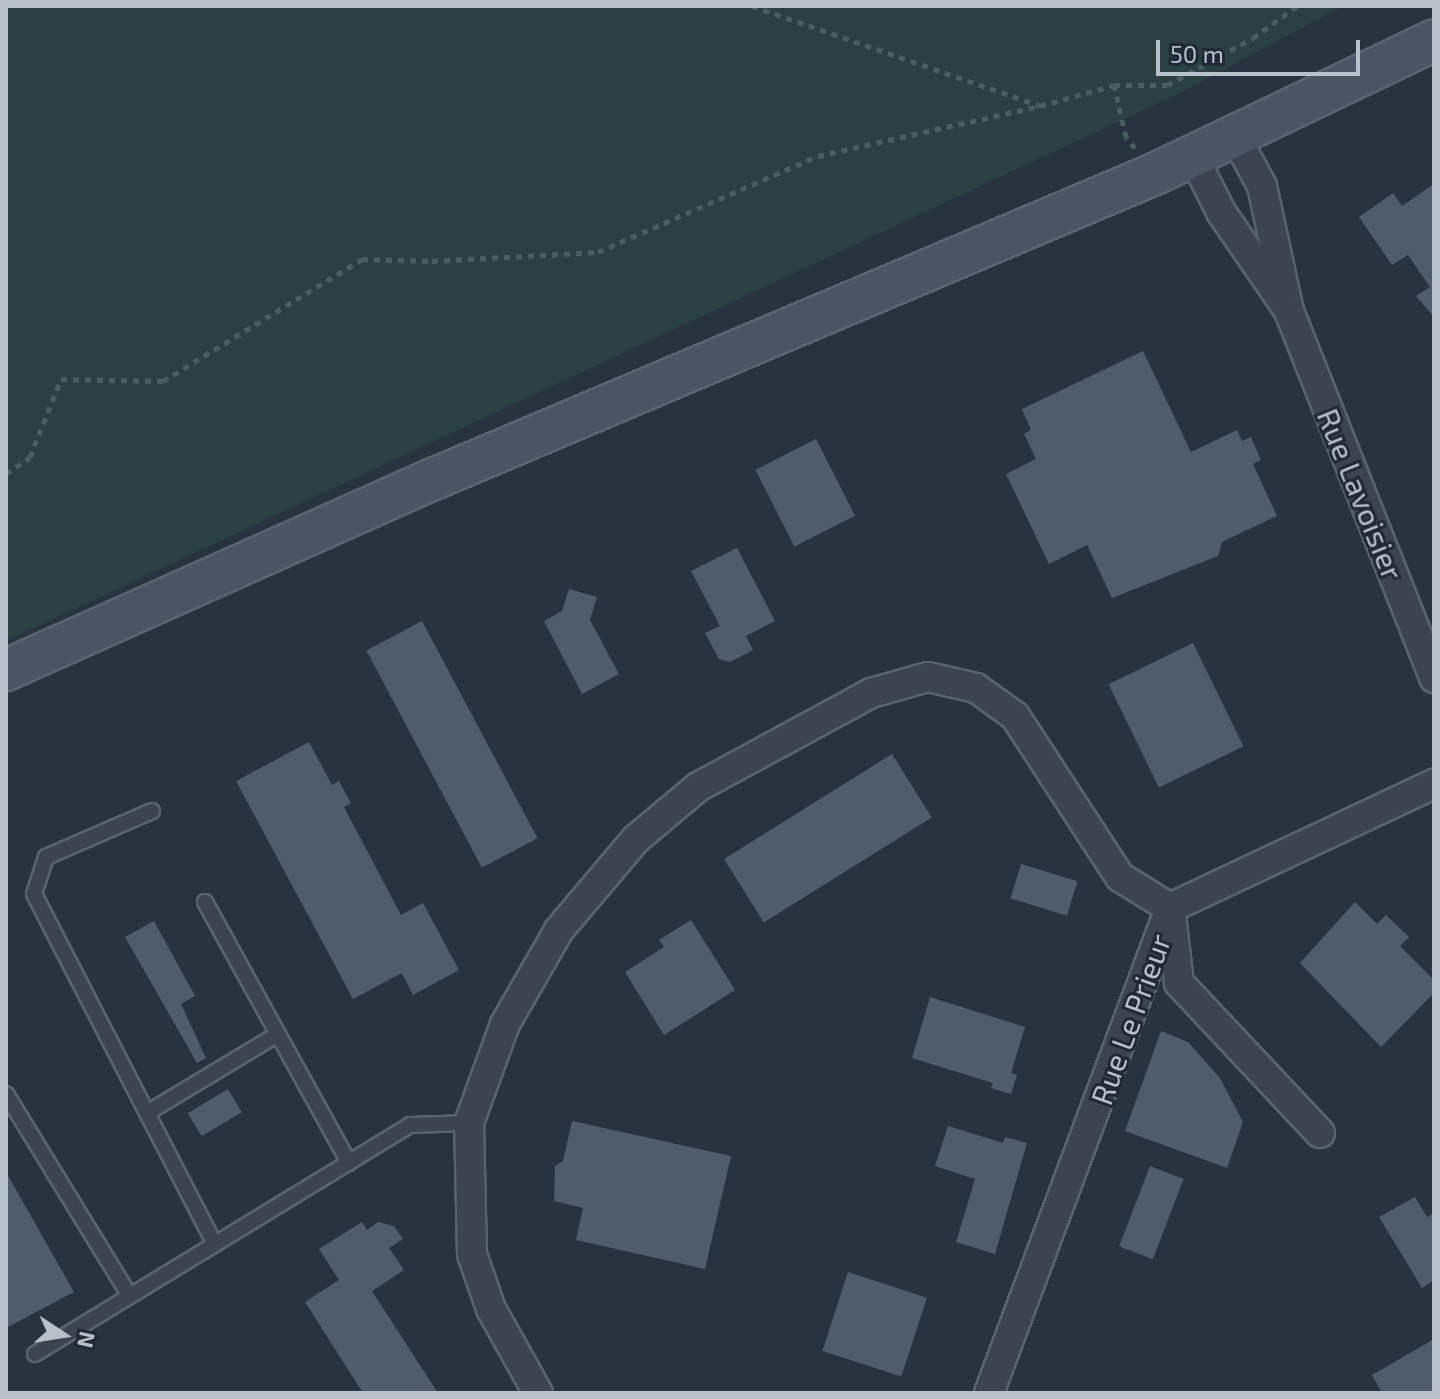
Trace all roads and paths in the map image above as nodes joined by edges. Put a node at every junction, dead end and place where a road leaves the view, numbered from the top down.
1 (752, 6) edge
2 (1297, 6) edge
3 (1434, 40) edge
4 (1114, 85) junction
5 (1040, 106) junction
6 (1235, 136) junction
7 (1193, 156) junction
8 (1157, 173) junction
9 (1289, 311) junction
10 (6, 474) edge
11 (6, 670) edge
12 (1434, 678) edge
13 (1434, 784) edge
14 (152, 811) dead end
15 (205, 902) dead end
16 (1170, 908) junction
17 (278, 1034) junction
18 (6, 1094) edge
19 (147, 1113) junction
20 (469, 1123) junction
21 (1320, 1133) dead end
22 (349, 1163) junction
23 (215, 1244) junction
24 (130, 1296) junction
25 (35, 1354) dead end
26 (538, 1393) edge
27 (989, 1393) edge

1 - 5 path
2 - 4 path
3 - 6 main road
4 - 5 path
4 - 8 path
5 - 10 path
6 - 7 main road
6 - 9 street, Rue Lavoisier
7 - 8 main road
7 - 9 street, Rue Lavoisier
8 - 11 main road
9 - 12 street, Rue Lavoisier
13 - 16 street
14 - 19 lane
15 - 17 lane
16 - 20 street
16 - 21 street, Rue Le Prieur
16 - 27 street, Rue Le Prieur
17 - 19 lane
17 - 22 lane
18 - 24 lane
19 - 23 lane
20 - 22 lane
20 - 26 street
22 - 23 lane
23 - 24 lane
24 - 25 lane

